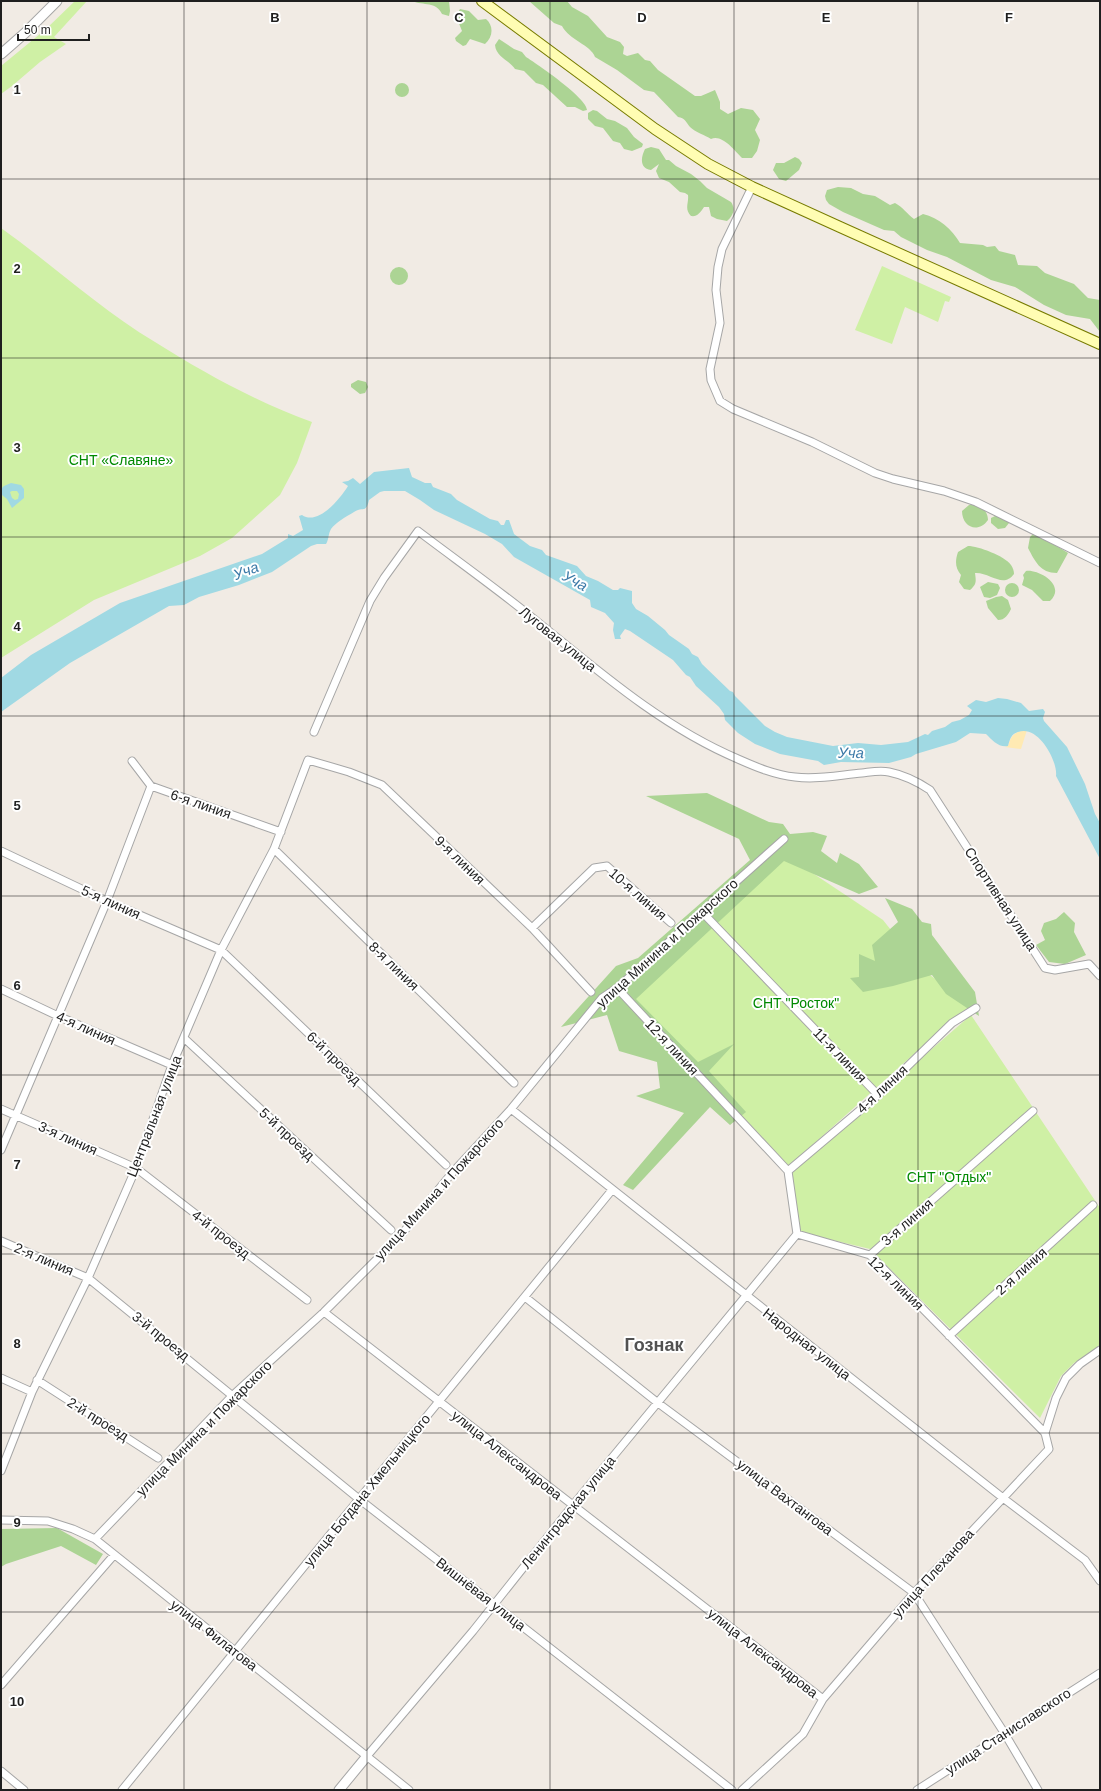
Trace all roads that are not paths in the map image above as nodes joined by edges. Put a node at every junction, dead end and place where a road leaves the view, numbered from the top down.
1 (57, 1) edge
2 (482, 1) edge
3 (1, 54) edge
4 (752, 186) junction
5 (1100, 344) edge
6 (1100, 563) edge
7 (314, 732) dead end
8 (308, 760) joint
9 (132, 761) dead end
10 (920, 783) joint
11 (151, 786) junction
12 (281, 832) junction
13 (784, 839) dead end
14 (274, 848) junction
15 (1, 851) edge
16 (107, 901) junction
17 (702, 912) junction
18 (672, 923) dead end
19 (532, 928) junction
20 (221, 950) junction
21 (1100, 976) edge
22 (617, 988) junction
23 (1, 989) edge
24 (591, 992) dead end
25 (976, 1008) dead end
26 (58, 1016) junction
27 (184, 1038) junction
28 (172, 1065) junction
29 (514, 1083) dead end
30 (878, 1095) junction
31 (1, 1109) edge
32 (510, 1109) junction
33 (1033, 1111) dead end
34 (16, 1115) junction
35 (1, 1150) edge
36 (446, 1165) dead end
37 (136, 1168) junction
38 (788, 1171) junction
39 (612, 1190) junction
40 (1093, 1205) dead end
41 (391, 1230) dead end
42 (797, 1234) junction
43 (1, 1240) edge
44 (870, 1255) junction
45 (88, 1278) junction
46 (746, 1295) junction
47 (525, 1297) junction
48 (307, 1300) dead end
49 (324, 1312) junction
50 (949, 1336) junction
51 (1100, 1350) edge
52 (1, 1378) edge
53 (37, 1380) junction
54 (32, 1392) junction
55 (233, 1395) junction
56 (439, 1402) junction
57 (658, 1403) junction
58 (1045, 1433) junction
59 (158, 1458) dead end
60 (1, 1471) edge
61 (359, 1498) junction
62 (1003, 1498) junction
63 (572, 1505) junction
64 (1, 1520) edge
65 (94, 1539) junction
66 (114, 1555) junction
67 (1100, 1581) edge
68 (914, 1593) junction
69 (493, 1604) junction
70 (236, 1652) junction
71 (1100, 1673) edge
72 (1, 1685) edge
73 (823, 1699) junction
74 (1005, 1734) junction
75 (367, 1756) junction
76 (1, 1771) edge
77 (24, 1790) edge
78 (122, 1790) edge
79 (340, 1790) edge
80 (409, 1790) edge
81 (732, 1790) edge
82 (742, 1790) edge
83 (917, 1790) edge
84 (1038, 1790) edge

1 - 3 street
2 - 4 main road
4 - 5 main road
4 - 6 street
7 - 10 street, Луговая улица
8 - 12 street, Центральная улица
8 - 19 street, 9-я линия
9 - 11 street
10 - 21 street, Спортивная улица
11 - 12 street, 6-я линия
11 - 16 street
12 - 14 street, Центральная улица
13 - 17 street, улица Минина и Пожарского
14 - 20 street, Центральная улица
14 - 29 street, 8-я линия
15 - 16 street, 5-я линия
16 - 20 street, 5-я линия
16 - 26 street
17 - 22 street, улица Минина и Пожарского
17 - 30 street, 11-я линия
18 - 19 street, 10-я линия
19 - 24 street, 9-я линия
20 - 27 street, Центральная улица
20 - 36 street, 6-й проезд
22 - 32 street, улица Минина и Пожарского
22 - 38 street, 12-я линия
23 - 26 street, 4-я линия
25 - 30 street, 4-я линия
26 - 28 street, 4-я линия
26 - 34 street
27 - 28 street, Центральная улица
27 - 41 street, 5-й проезд
28 - 37 street, Центральная улица
30 - 38 street, 4-я линия
31 - 34 street, 3-я линия
32 - 39 street, Народная улица
32 - 49 street, улица Минина и Пожарского
33 - 44 street, 3-я линия
34 - 35 street
34 - 37 street, 3-я линия
37 - 45 street, Центральная улица
37 - 48 street, 4-й проезд
38 - 42 street
39 - 46 street, Народная улица
39 - 47 street, улица Богдана Хмельницкого
40 - 50 street, 2-я линия
42 - 44 street, 12-я линия
42 - 46 street, Ленинградская улица
43 - 45 street, 2-я линия
44 - 50 street, 12-я линия
45 - 53 street, Центральная улица
45 - 55 street, 3-й проезд
46 - 57 street, Ленинградская улица
46 - 62 street, Народная улица
47 - 56 street, улица Богдана Хмельницкого
47 - 57 street, улица Вахтангова
49 - 55 street, улица Минина и Пожарского
49 - 56 street, улица Александрова
50 - 58 street, 12-я линия
51 - 58 street, улица Плеханова
52 - 54 street
53 - 54 street, Центральная улица
53 - 59 street, 2-й проезд
54 - 60 street, Центральная улица
55 - 61 street, Вишнёвая улица
55 - 65 street, улица Минина и Пожарского
56 - 61 street, улица Богдана Хмельницкого
56 - 63 street, улица Александрова
57 - 63 street, Ленинградская улица
57 - 68 street, улица Вахтангова
58 - 62 street, улица Плеханова
61 - 69 street, Вишнёвая улица
61 - 70 street, улица Богдана Хмельницкого
62 - 67 street, Народная улица
62 - 68 street, улица Плеханова
63 - 69 street, Ленинградская улица
63 - 73 street, улица Александрова
64 - 65 street, улица Филатова
65 - 66 street, улица Филатова
66 - 70 street, улица Филатова
66 - 72 street
68 - 73 street, улица Плеханова
68 - 74 street, улица Вахтангова
69 - 75 street, Ленинградская улица
69 - 81 street, Вишнёвая улица
70 - 75 street, улица Филатова
70 - 78 street, улица Богдана Хмельницкого
71 - 74 street, улица Станиславского
73 - 82 street, улица Плеханова
74 - 83 street, улица Станиславского
74 - 84 street
75 - 79 street, Ленинградская улица
75 - 80 street, улица Филатова
76 - 77 street

